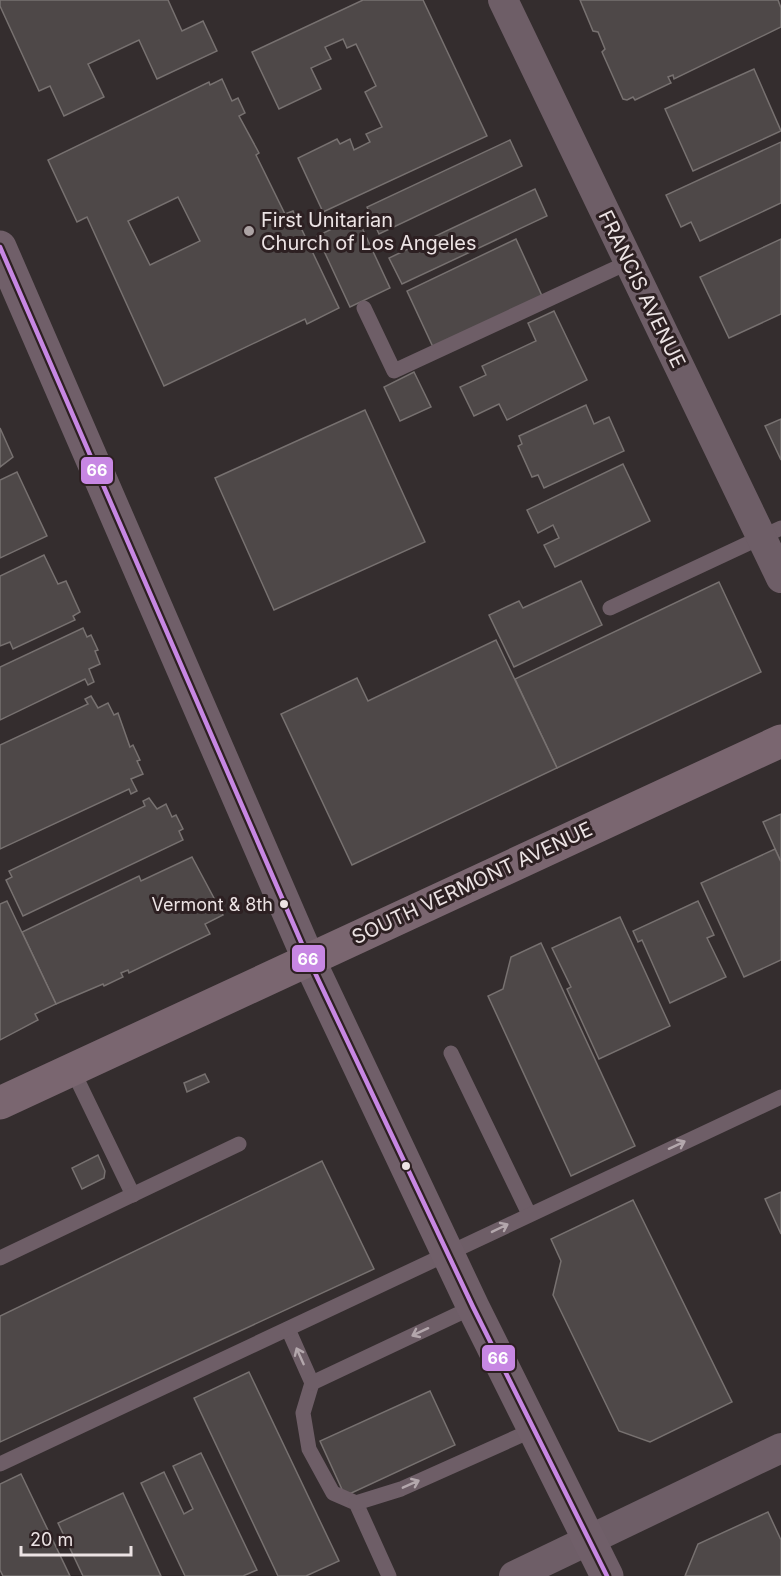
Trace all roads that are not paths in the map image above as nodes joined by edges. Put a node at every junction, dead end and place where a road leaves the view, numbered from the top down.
1 (503, 0) edge
2 (0, 247) edge
3 (629, 261) junction
4 (364, 308) dead end
5 (772, 533) edge
6 (781, 578) edge
7 (610, 608) dead end
8 (781, 741) edge
9 (308, 958) junction
10 (452, 1053) dead end
11 (72, 1069) junction
12 (781, 1096) edge
13 (0, 1103) edge
14 (239, 1144) dead end
15 (132, 1195) junction
16 (529, 1214) junction
17 (447, 1254) junction
18 (0, 1258) edge
19 (473, 1307) junction
20 (288, 1329) junction
21 (312, 1383) junction
22 (535, 1428) junction
23 (781, 1448) edge
24 (0, 1464) edge
25 (356, 1503) junction
26 (590, 1540) junction
27 (389, 1576) edge
28 (514, 1576) edge
29 (607, 1576) edge

1 - 3 street, FRANCIS AVENUE
2 - 9 main road
3 - 4 lane
3 - 5 street, FRANCIS AVENUE
5 - 6 street, FRANCIS AVENUE
5 - 7 lane
8 - 9 main road, SOUTH VERMONT AVENUE
9 - 11 main road, SOUTH VERMONT AVENUE
9 - 17 main road
10 - 16 lane
11 - 13 main road, SOUTH VERMONT AVENUE
11 - 15 lane
16 -> 12 lane
14 - 15 lane
15 - 18 lane
17 -> 16 lane
17 - 19 main road
17 - 20 lane
19 -> 21 lane
19 - 22 main road
21 -> 20 lane
20 - 24 lane
21 - 25 lane
25 -> 22 lane
22 - 26 main road
23 - 26 street
25 - 27 lane
26 - 28 street
26 - 29 main road

